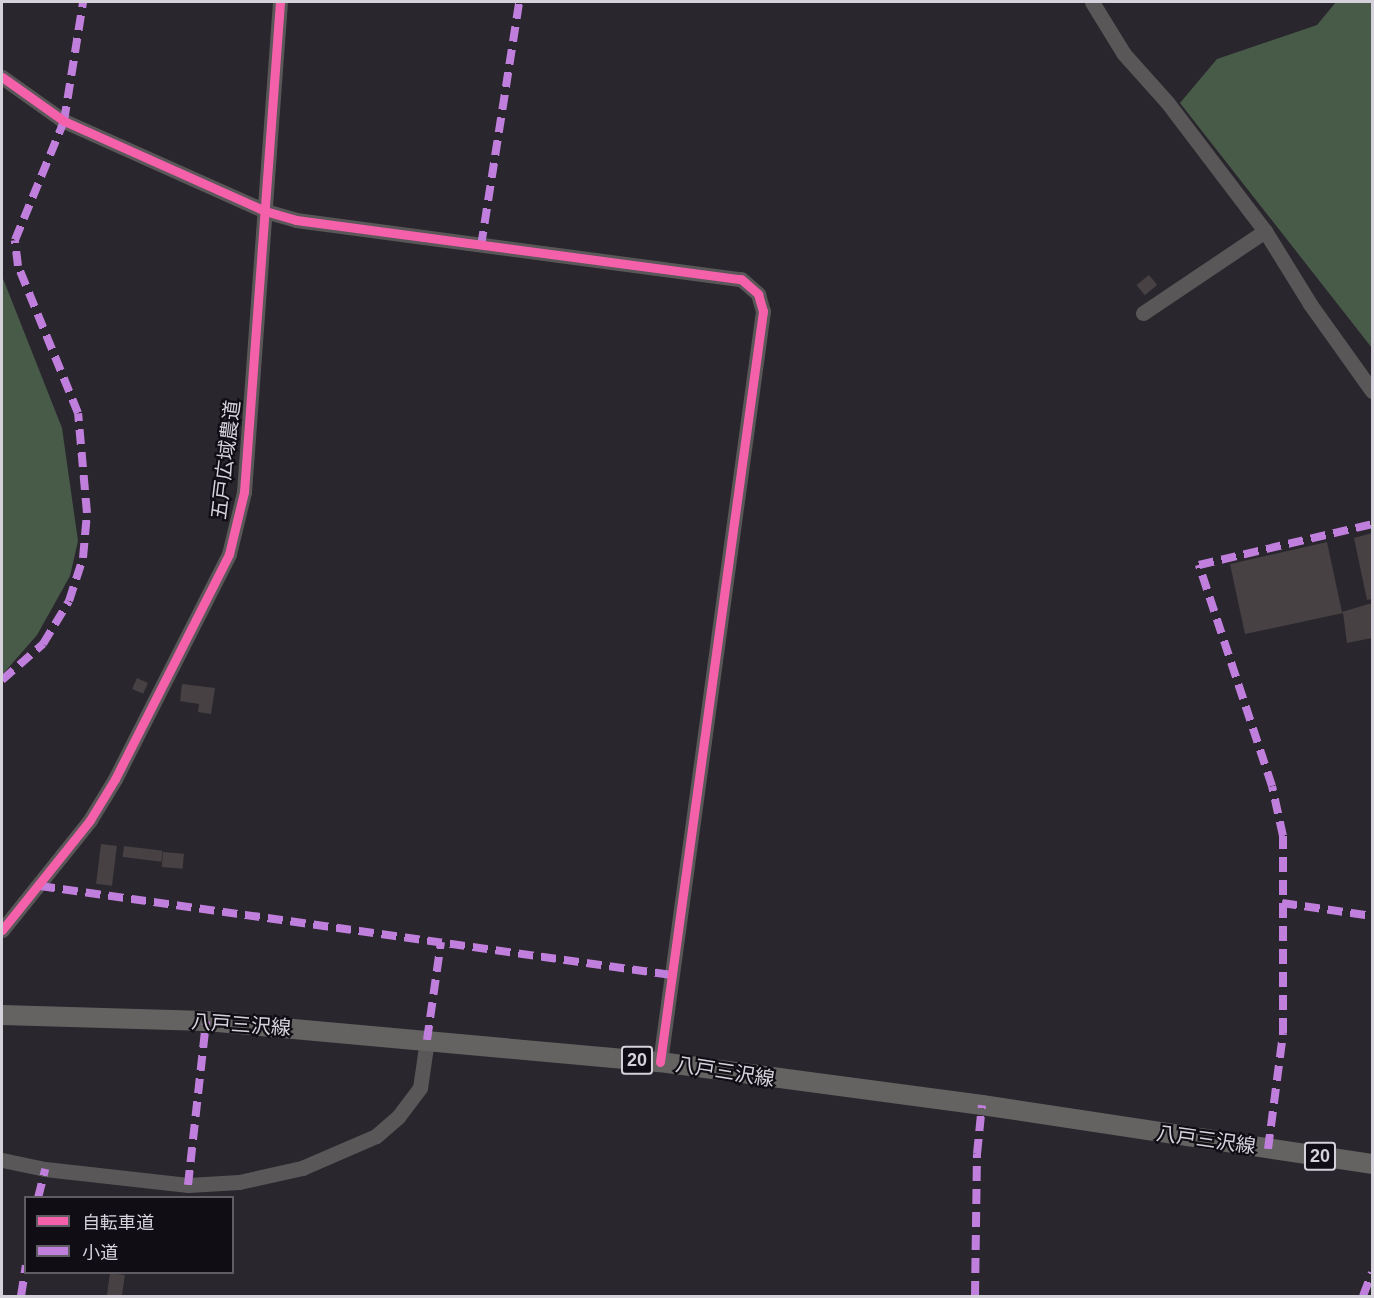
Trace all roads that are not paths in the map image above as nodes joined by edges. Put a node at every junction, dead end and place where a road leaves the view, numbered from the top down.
1 (280, 2) edge
2 (1092, 2) edge
3 (2, 77) edge
4 (265, 212) junction
5 (1265, 231) junction
6 (1143, 313) dead end
7 (1372, 391) edge
8 (2, 930) edge
9 (2, 1015) edge
10 (427, 1040) junction
11 (660, 1062) junction
12 (2, 1160) edge
13 (1372, 1164) edge

1 - 4 street, 五戸広域農道
2 - 5 street
3 - 4 street
4 - 8 street, 五戸広域農道
4 - 11 street
5 - 6 street
5 - 7 street
9 - 10 main road, 八戸三沢線 / 20
10 - 11 main road, 八戸三沢線 / 20
10 - 12 street
11 - 13 main road, 八戸三沢線 / 20

